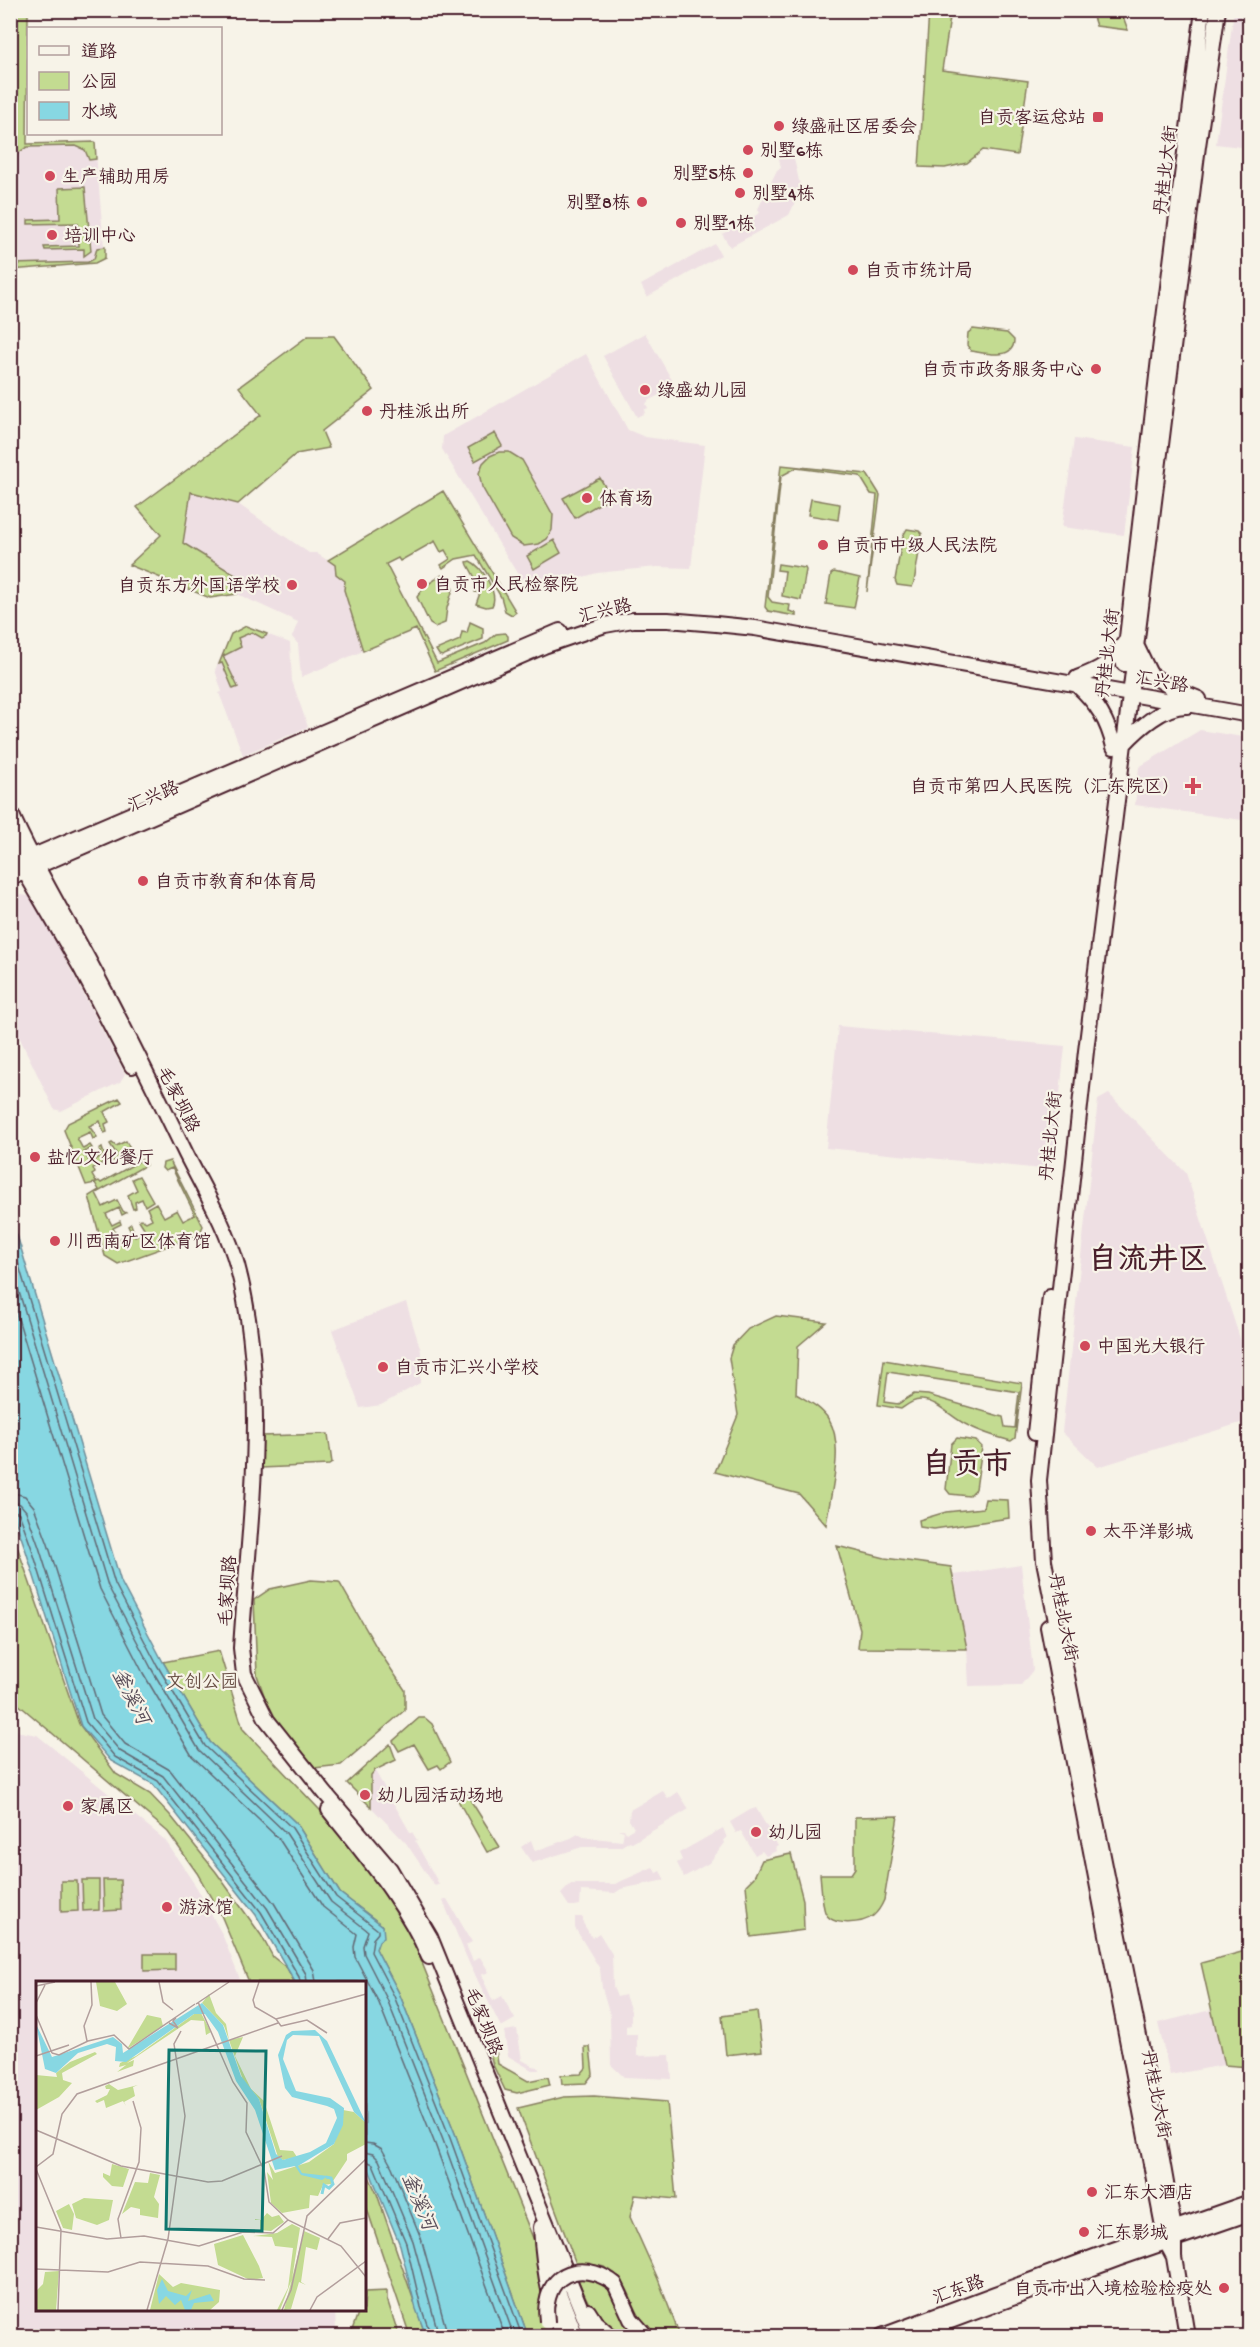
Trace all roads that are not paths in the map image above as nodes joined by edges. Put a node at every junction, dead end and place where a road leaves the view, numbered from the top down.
1 (1203, 10) edge
2 (1218, 10) edge
3 (1131, 642) junction
4 (1077, 681) junction
5 (1126, 690) junction
6 (1199, 702) junction
7 (1250, 708) edge
8 (1250, 715) edge
9 (1119, 746) junction
10 (10, 811) edge
11 (10, 840) edge
12 (25, 864) edge
13 (10, 878) edge
14 (1250, 2202) edge
15 (1250, 2213) edge
16 (541, 2227) junction
17 (1170, 2236) junction
18 (552, 2255) junction
19 (572, 2284) junction
20 (553, 2337) edge
21 (562, 2337) edge
22 (576, 2337) edge
23 (585, 2337) edge
24 (592, 2337) edge
25 (611, 2337) edge
26 (646, 2337) edge
27 (882, 2337) edge
28 (910, 2337) edge
29 (1187, 2337) edge

1 - 3 main road, 丹桂北大街
2 - 3 main road, 丹桂北大街
3 - 4 main road
3 - 5 main road, 丹桂北大街
3 - 6 main road
4 - 5 main road, 汇兴路
4 - 9 main road
4 - 12 main road, 汇兴路
5 - 6 main road, 汇兴路
5 - 9 main road, 丹桂北大街
6 - 7 main road
6 - 8 main road, 汇兴路
6 - 9 main road
9 - 17 main road, 丹桂北大街
10 - 12 main road, 毛家坝路
11 - 12 main road, 毛家坝路
12 - 13 main road, 汇兴路
12 - 16 main road, 毛家坝路
12 - 19 main road, 毛家坝路
14 - 17 main road, 汇东路
15 - 17 main road, 汇东路
16 - 18 main road, 毛家坝路
16 - 21 main road
17 - 27 main road, 汇东路
17 - 28 main road, 汇东路
17 - 29 main road, 丹桂北大街
18 - 22 main road
18 - 23 main road
19 - 24 main road, 毛家坝路
19 - 25 main road
20 - 26 main road, bridge

